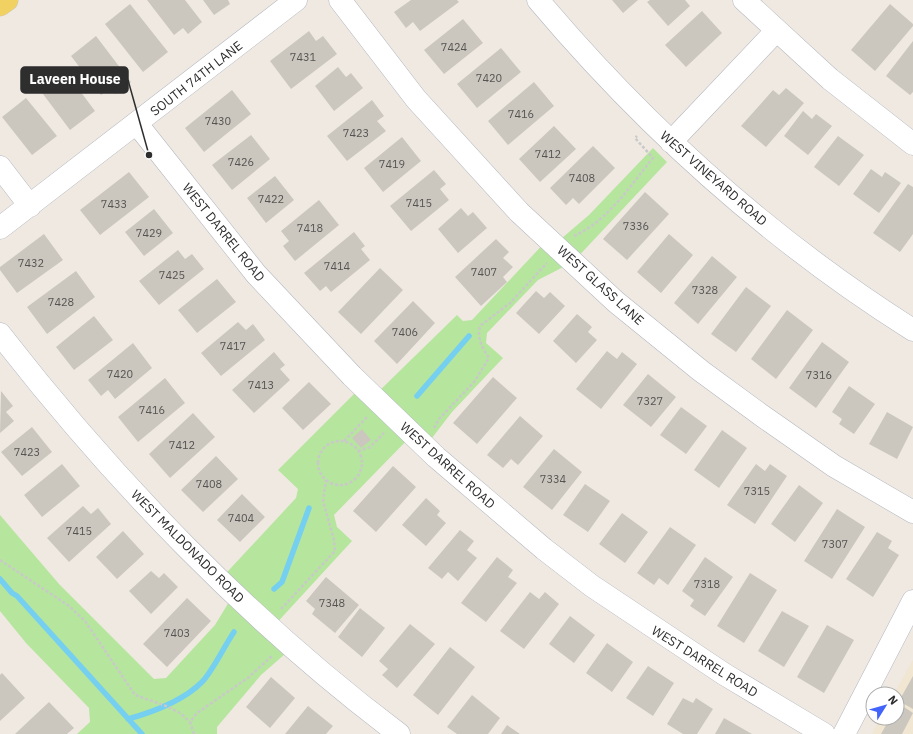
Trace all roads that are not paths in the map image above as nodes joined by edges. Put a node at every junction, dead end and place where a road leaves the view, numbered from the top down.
1 (7, 0) edge
2 (296, 0) edge
3 (340, 0) edge
4 (538, 0) edge
5 (744, 0) edge
6 (0, 5) edge
7 (776, 31) junction
8 (137, 124) junction
9 (671, 142) junction
10 (913, 144) edge
11 (0, 167) edge
12 (30, 206) junction
13 (0, 228) edge
14 (913, 330) edge
15 (0, 334) edge
16 (913, 512) edge
17 (913, 601) edge
18 (399, 734) edge
19 (824, 734) edge
20 (844, 734) edge

1 - 6 main road
2 - 8 street, SOUTH 74TH LANE
3 - 16 street, WEST GLASS LANE
4 - 9 street, WEST VINEYARD ROAD
5 - 7 street
7 - 9 street
7 - 10 street
8 - 12 street, SOUTH 74TH LANE
8 - 19 street, WEST DARREL ROAD
9 - 14 street, WEST VINEYARD ROAD
11 - 12 street
12 - 13 street, SOUTH 74TH LANE
15 - 18 street, WEST MALDONADO ROAD
17 - 20 street

